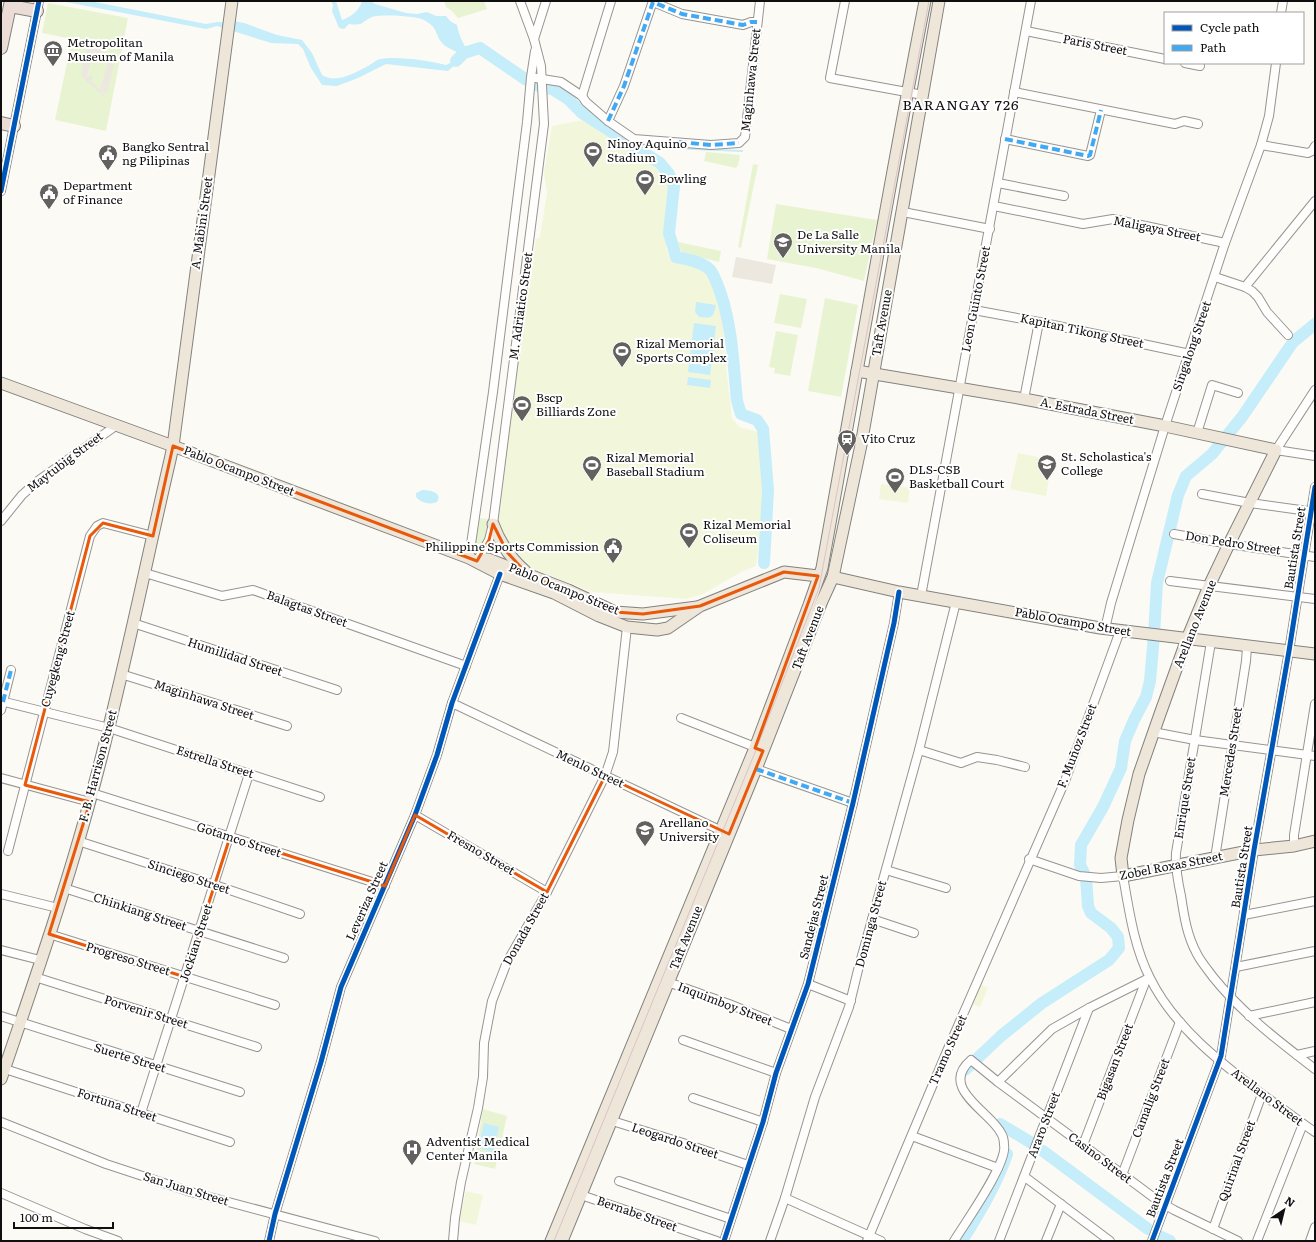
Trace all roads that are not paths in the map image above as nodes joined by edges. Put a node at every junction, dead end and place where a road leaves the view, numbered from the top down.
1 (232, 1) edge
2 (520, 1) edge
3 (546, 1) edge
4 (611, 1) edge
5 (653, 1) edge
6 (760, 1) edge
7 (845, 1) edge
8 (925, 1) edge
9 (939, 1) edge
10 (1031, 1) edge
11 (1282, 1) edge
12 (11, 4) edge
13 (38, 6) edge
14 (1281, 12) edge
15 (757, 22) junction
16 (1026, 31) junction
17 (534, 39) junction
18 (1, 48) edge
19 (536, 48) junction
20 (1164, 59) edge
21 (1190, 64) edge
22 (1276, 64) edge
23 (1200, 66) dead end
24 (531, 80) junction
25 (541, 80) junction
26 (906, 92) junction
27 (1014, 92) junction
28 (923, 95) junction
29 (582, 96) junction
30 (1101, 110) junction
31 (608, 121) junction
32 (1, 123) edge
33 (1198, 124) dead end
34 (14, 126) junction
35 (1005, 139) junction
36 (1261, 145) junction
37 (1315, 146) edge
38 (998, 184) junction
39 (1, 191) edge
40 (1064, 196) dead end
41 (1315, 201) edge
42 (994, 206) junction
43 (903, 212) junction
44 (990, 229) junction
45 (1225, 243) junction
46 (878, 259) junction
47 (894, 260) junction
48 (1215, 277) junction
49 (1246, 286) junction
50 (974, 310) junction
51 (1039, 322) junction
52 (1288, 335) dead end
53 (1190, 354) junction
54 (857, 371) junction
55 (873, 374) junction
56 (1, 383) edge
57 (959, 388) junction
58 (1315, 390) edge
59 (1238, 393) dead end
60 (1024, 399) junction
61 (117, 425) junction
62 (1165, 426) junction
63 (1197, 433) junction
64 (173, 446) junction
65 (1276, 450) junction
66 (1315, 456) edge
67 (1315, 487) edge
68 (1202, 494) dead end
69 (1250, 503) junction
70 (1313, 512) edge
71 (1, 521) edge
72 (493, 524) junction
73 (1174, 534) dead end
74 (153, 536) junction
75 (1229, 544) junction
76 (1304, 555) junction
77 (1315, 556) edge
78 (473, 559) junction
79 (145, 573) junction
80 (500, 574) junction
81 (528, 574) junction
82 (818, 576) junction
83 (833, 577) junction
84 (1170, 580) dead end
85 (849, 582) junction
86 (1210, 586) junction
87 (899, 592) junction
88 (921, 596) junction
89 (1298, 597) junction
90 (1315, 599) edge
91 (822, 602) junction
92 (956, 602) junction
93 (700, 606) junction
94 (664, 611) junction
95 (616, 617) junction
96 (133, 624) junction
97 (627, 627) junction
98 (668, 628) junction
99 (1105, 629) junction
100 (1120, 631) junction
101 (1187, 639) junction
102 (1211, 642) junction
103 (1247, 647) junction
104 (1289, 651) junction
105 (1315, 654) edge
106 (466, 666) junction
107 (11, 670) dead end
108 (121, 674) junction
109 (337, 690) dead end
110 (452, 703) junction
111 (2, 704) edge
112 (1315, 704) edge
113 (44, 712) junction
114 (681, 718) dead end
115 (287, 726) dead end
116 (109, 728) junction
117 (1154, 732) junction
118 (1195, 740) junction
119 (1232, 745) junction
120 (759, 749) junction
121 (919, 750) junction
122 (1272, 750) junction
123 (1311, 755) edge
124 (1025, 767) dead end
125 (756, 769) junction
126 (249, 774) junction
127 (605, 776) junction
128 (1, 778) edge
129 (25, 785) junction
130 (320, 797) dead end
131 (91, 798) junction
132 (853, 803) junction
133 (415, 815) junction
134 (724, 833) junction
135 (230, 837) junction
136 (78, 841) junction
137 (1315, 841) edge
138 (1294, 846) junction
139 (1254, 850) junction
140 (8, 851) dead end
141 (1215, 858) junction
142 (1029, 859) junction
143 (1176, 865) junction
144 (886, 870) junction
145 (1123, 876) junction
146 (215, 885) junction
147 (385, 886) junction
148 (64, 888) junction
149 (946, 888) dead end
150 (547, 892) junction
151 (1, 894) edge
152 (1315, 901) edge
153 (58, 908) junction
154 (300, 914) dead end
155 (1244, 915) junction
156 (872, 919) junction
157 (200, 931) junction
158 (914, 933) dead end
159 (49, 934) junction
160 (1, 950) edge
161 (1315, 951) edge
162 (284, 958) dead end
163 (40, 960) junction
164 (1236, 967) junction
165 (35, 977) junction
166 (185, 977) junction
167 (1148, 979) junction
168 (664, 980) junction
169 (808, 984) junction
170 (1230, 998) junction
171 (851, 1001) junction
172 (1315, 1002) edge
173 (275, 1005) dead end
174 (1089, 1008) junction
175 (1, 1016) edge
176 (1249, 1016) junction
177 (171, 1020) junction
178 (1180, 1022) junction
179 (20, 1023) junction
180 (791, 1029) junction
181 (683, 1040) dead end
182 (257, 1047) dead end
183 (1315, 1051) edge
184 (1297, 1055) junction
185 (1219, 1060) junction
186 (156, 1066) junction
187 (1315, 1068) edge
188 (776, 1073) junction
189 (3, 1074) edge
190 (998, 1082) junction
191 (240, 1092) dead end
192 (1262, 1094) junction
193 (693, 1098) dead end
194 (141, 1113) junction
195 (608, 1117) junction
196 (1046, 1118) junction
197 (1, 1122) edge
198 (762, 1122) junction
199 (1303, 1124) junction
200 (1315, 1132) edge
201 (912, 1136) junction
202 (230, 1142) dead end
203 (1083, 1145) junction
204 (589, 1164) junction
205 (748, 1165) junction
206 (998, 1168) junction
207 (1122, 1174) junction
208 (1025, 1177) junction
209 (619, 1181) dead end
210 (1, 1193) edge
211 (581, 1195) junction
212 (785, 1198) junction
213 (1060, 1204) junction
214 (1166, 1206) junction
215 (275, 1214) junction
216 (731, 1219) junction
217 (1315, 1227) edge
218 (1213, 1229) junction
219 (1098, 1232) junction
220 (868, 1238) edge
221 (556, 1240) edge
222 (118, 1241) edge
223 (269, 1241) edge
224 (375, 1241) edge
225 (453, 1241) edge
226 (717, 1241) edge
227 (724, 1241) edge
228 (770, 1241) edge
229 (881, 1241) edge
230 (954, 1241) edge
231 (999, 1241) edge
232 (1046, 1241) edge
233 (1094, 1241) edge
234 (1110, 1241) edge
235 (1152, 1241) edge
236 (1238, 1241) edge
237 (1257, 1241) edge
238 (1310, 1241) edge

1 - 64 main road, A. Mabini Street
2 - 17 street, M. Adriatico Street
3 - 17 street
4 - 29 street
5 - 15 street
5 - 31 street
6 - 15 street, Maginhawa Street
7 - 26 street
8 - 26 main road, Taft Avenue
9 - 28 main road, Taft Avenue
10 - 16 street, Leon Guinto Street
11 - 14 street
12 - 13 highway
12 - 18 highway
13 - 34 street
15 - 31 street, Maginhawa Street
16 - 20 street, Paris Street
16 - 27 street, Leon Guinto Street
17 - 19 street, M. Adriatico Street
19 - 24 street, M. Adriatico Street
19 - 25 street, M. Adriatico Street
21 - 23 street
22 - 36 street, Singalong Street
24 - 25 street, Maginhawa Street
24 - 78 street, M. Adriatico Street
25 - 29 street, Maginhawa Street
25 - 72 street, M. Adriatico Street
26 - 28 street
26 - 46 main road, Taft Avenue
27 - 30 street
27 - 35 street, Leon Guinto Street
28 - 43 main road, Taft Avenue
29 - 31 street, Maginhawa Street
30 - 33 street
30 - 35 street
32 - 34 highway
34 - 39 street
35 - 38 street, Leon Guinto Street
36 - 37 street
36 - 45 street, Singalong Street
38 - 40 street
38 - 42 street, Leon Guinto Street
41 - 49 street
42 - 44 street, Leon Guinto Street
42 - 45 street, Maligaya Street
43 - 44 street
43 - 47 main road, Taft Avenue
44 - 50 street, Leon Guinto Street
45 - 48 street, Singalong Street
46 - 47 main road
46 - 54 main road, Taft Avenue
47 - 55 main road, Taft Avenue
48 - 49 street
48 - 53 street, Singalong Street
49 - 52 street
50 - 51 street, Kapitan Tikong Street
50 - 57 street, Leon Guinto Street
51 - 53 street, Kapitan Tikong Street
51 - 60 street
53 - 62 street, Singalong Street
54 - 55 main road, A. Estrada Street
54 - 82 main road, Taft Avenue
55 - 57 main road, A. Estrada Street
55 - 83 main road, Taft Avenue
56 - 61 main road, Pablo Ocampo Street
57 - 60 main road, A. Estrada Street
57 - 88 street, Leon Guinto Street
58 - 65 street, Arellano Avenue
59 - 63 street
60 - 62 main road, A. Estrada Street
61 - 64 main road, Pablo Ocampo Street
61 - 71 street, Maytubig Street
62 - 63 main road, A. Estrada Street
62 - 99 street, Singalong Street
63 - 65 main road, A. Estrada Street
64 - 74 main road, F. B. Harrison Street
64 - 78 main road, Pablo Ocampo Street
65 - 66 street, A. Estrada Street
65 - 69 main road, Arellano Avenue
67 - 70 street, Bautista Street
68 - 69 street
69 - 70 street
69 - 75 main road, Arellano Avenue
70 - 76 street, Bautista Street
72 - 78 street, M. Adriatico Street
72 - 81 main road
73 - 75 street, Don Pedro Street
74 - 79 main road, F. B. Harrison Street
74 - 113 street, Cuyegkeng Street
75 - 76 street, Don Pedro Street
75 - 86 main road, Arellano Avenue
76 - 77 street, Don Pedro Street
76 - 89 street, Bautista Street
78 - 80 main road, Pablo Ocampo Street
78 - 81 main road, Pablo Ocampo Street
79 - 96 main road, F. B. Harrison Street
79 - 106 street, Balagtas Street
80 - 95 main road, Pablo Ocampo Street
80 - 106 street, Leveriza Street
81 - 95 main road, Pablo Ocampo Street
82 - 93 main road, Pablo Ocampo Street
82 - 120 main road, Taft Avenue
83 - 85 main road, Pablo Ocampo Street
83 - 91 main road, Taft Avenue
84 - 86 street
85 - 87 main road, Pablo Ocampo Street
85 - 91 main road
86 - 89 street
86 - 101 main road, Arellano Avenue
87 - 88 main road, Pablo Ocampo Street
87 - 132 street, Sandejas Street
88 - 92 main road, Pablo Ocampo Street
89 - 90 street
89 - 104 street, Bautista Street
91 - 120 main road, Taft Avenue
92 - 99 main road, Pablo Ocampo Street
92 - 121 street, Dominga Street
93 - 94 main road, Pablo Ocampo Street
93 - 98 main road, Pablo Ocampo Street
94 - 95 main road, Pablo Ocampo Street
94 - 98 main road
95 - 97 main road, Pablo Ocampo Street
96 - 108 main road, F. B. Harrison Street
96 - 109 street, Humilidad Street
97 - 98 main road, Pablo Ocampo Street
97 - 127 street, Donada Street
99 - 100 main road, Pablo Ocampo Street
100 - 101 main road, Pablo Ocampo Street
100 - 142 street, F. Muñoz Street
101 - 102 main road, Pablo Ocampo Street
101 - 117 main road, Arellano Avenue
102 - 103 main road, Pablo Ocampo Street
102 - 118 street, Enrique Street
103 - 104 main road, Pablo Ocampo Street
103 - 119 street, Mercedes Street
104 - 105 main road, Pablo Ocampo Street
104 - 122 street, Bautista Street
106 - 110 street, Leveriza Street
107 - 111 street
108 - 115 street, Maginhawa Street
108 - 116 main road, F. B. Harrison Street
110 - 127 street, Menlo Street
110 - 133 street, Leveriza Street
111 - 113 street, Estrella Street
112 - 123 street
113 - 116 street, Estrella Street
113 - 129 street, Cuyegkeng Street
114 - 120 street
116 - 126 street, Estrella Street
116 - 131 main road, F. B. Harrison Street
117 - 118 street
117 - 145 main road, Arellano Avenue
118 - 119 street
118 - 143 street, Enrique Street
119 - 122 street
119 - 141 street, Mercedes Street
120 - 125 main road, Taft Avenue
120 - 134 main road, Taft Avenue
121 - 124 street
121 - 144 street, Dominga Street
122 - 123 street
122 - 139 street, Bautista Street
123 - 138 street
125 - 132 street
125 - 134 main road, Taft Avenue
126 - 130 street, Estrella Street
126 - 135 street, Jockian Street
127 - 134 street, Menlo Street
127 - 150 street, Donada Street
128 - 129 street, Gotamco Street
129 - 131 street, Gotamco Street
129 - 140 street, Cuyegkeng Street
131 - 135 street, Gotamco Street
131 - 136 main road, F. B. Harrison Street
132 - 169 street, Sandejas Street
133 - 147 street, Leveriza Street
133 - 150 street, Fresno Street
134 - 168 main road, Taft Avenue
135 - 146 street, Jockian Street
135 - 147 street, Gotamco Street
136 - 146 street, Sinciego Street
136 - 148 main road, F. B. Harrison Street
137 - 138 main road, Zobel Roxas Street
138 - 139 main road, Zobel Roxas Street
139 - 141 main road, Zobel Roxas Street
139 - 155 street, Bautista Street
141 - 143 main road, Zobel Roxas Street
142 - 145 street, Zobel Roxas Street
142 - 201 street, Tramo Street
143 - 145 main road, Zobel Roxas Street
143 - 170 street, Enrique Street
144 - 149 street
144 - 156 street, Dominga Street
145 - 167 street, Arellano Street
146 - 154 street, Sinciego Street
146 - 157 street, Jockian Street
147 - 215 street, Leveriza Street
148 - 153 main road, F. B. Harrison Street
148 - 157 street, Chinkiang Street
150 - 225 street, Donada Street
151 - 153 street
152 - 155 street
153 - 159 main road, F. B. Harrison Street
155 - 164 street, Bautista Street
156 - 158 street
156 - 171 street, Dominga Street
157 - 162 street, Chinkiang Street
157 - 166 street, Jockian Street
159 - 163 main road, F. B. Harrison Street
159 - 166 street, Progreso Street
160 - 163 street
161 - 164 street
163 - 165 main road, F. B. Harrison Street
164 - 170 street, Bautista Street
165 - 177 street, Porvenir Street
165 - 179 main road, F. B. Harrison Street
166 - 173 street, Progreso Street
166 - 177 street, Jockian Street
167 - 174 street
167 - 178 street, Arellano Street
167 - 203 street, Bigasan Street
168 - 180 street, Inquimboy Street
168 - 195 main road, Taft Avenue
169 - 171 street
169 - 180 street, Sandejas Street
170 - 176 street, Enrique Street
170 - 185 street, Bautista Street
171 - 212 street, Dominga Street
172 - 176 street
174 - 190 street
174 - 196 street, Araro Street
175 - 179 street, Suerte Street
176 - 184 street, Enrique Street
177 - 182 street, Porvenir Street
177 - 186 street, Jockian Street
178 - 185 street, Arellano Street
178 - 207 street, Camalig Street
179 - 186 street, Suerte Street
179 - 189 main road, F. B. Harrison Street
180 - 188 street, Sandejas Street
181 - 188 street
183 - 184 street
184 - 187 street, Enrique Street
185 - 192 street, Arellano Street
185 - 214 street, Bautista Street
186 - 191 street, Suerte Street
186 - 194 street, Jockian Street
188 - 198 street, Sandejas Street
189 - 194 street, Fortuna Street
190 - 196 street, Casino Street
190 - 206 street, Casino Street
192 - 199 street, Arellano Street
192 - 218 street, Quirinal Street
193 - 198 street
194 - 202 street, Fortuna Street
195 - 204 main road, Taft Avenue
195 - 205 street, Leogardo Street
196 - 203 street, Casino Street
196 - 208 street, Araro Street
197 - 215 street, San Juan Street
198 - 205 street, Sandejas Street
199 - 200 street, Arellano Street
199 - 237 street
201 - 206 street
201 - 220 street, Tramo Street
203 - 207 street, Casino Street
204 - 211 main road, Taft Avenue
204 - 221 main road, Taft Avenue
205 - 216 street, Sandejas Street
206 - 230 street
207 - 214 street, Casino Street
208 - 213 street
208 - 231 street, Araro Street
209 - 216 street
210 - 222 street
211 - 221 main road, Taft Avenue
211 - 226 street, Bernabe Street
212 - 220 street
212 - 228 street, Dominga Street
213 - 219 street
213 - 232 street
214 - 218 street, Casino Street
214 - 235 street, Bautista Street
215 - 223 street, Leveriza Street
215 - 224 street, San Juan Street
216 - 227 street, Sandejas Street
217 - 238 street
218 - 236 street, Casino Street
219 - 233 street
219 - 234 street
220 - 229 street

